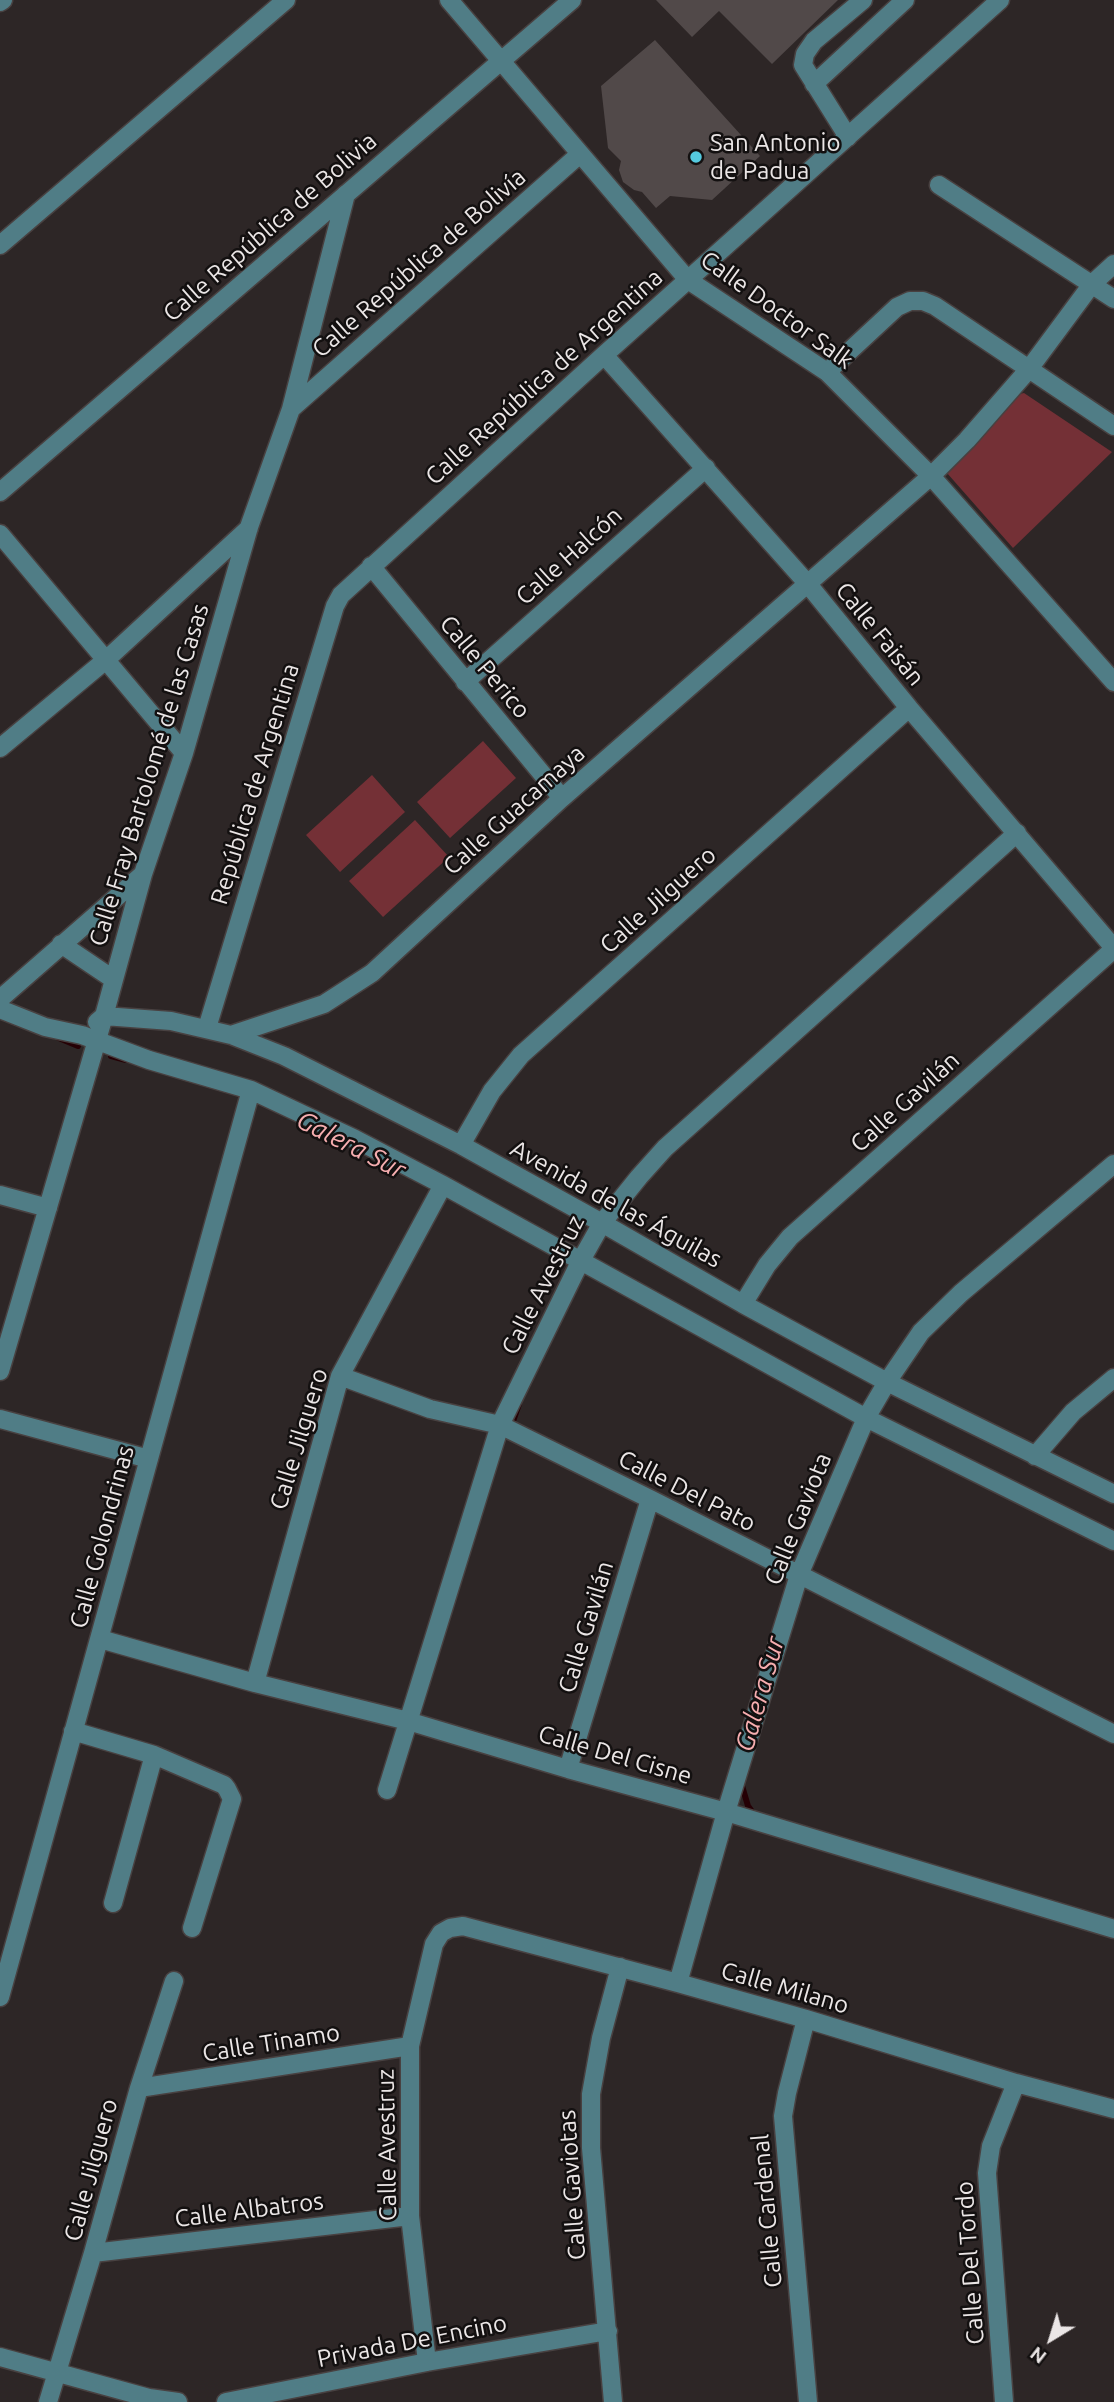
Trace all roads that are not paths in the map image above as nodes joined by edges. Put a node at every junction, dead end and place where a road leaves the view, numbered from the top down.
1 (286, 0) edge
2 (449, 0) edge
3 (572, 0) edge
4 (863, 0) edge
5 (905, 0) edge
6 (1000, 0) edge
7 (501, 61) junction
8 (814, 84) junction
9 (848, 137) junction
10 (580, 154) junction
11 (939, 185) dead end
12 (346, 194) junction
13 (0, 245) edge
14 (1114, 264) edge
15 (688, 280) junction
16 (1092, 284) junction
17 (1114, 299) edge
18 (604, 355) junction
19 (1029, 369) junction
20 (827, 372) junction
21 (291, 409) junction
22 (1114, 426) edge
23 (706, 468) junction
24 (931, 476) junction
25 (0, 492) edge
26 (250, 527) junction
27 (0, 534) edge
28 (371, 566) junction
29 (807, 583) junction
30 (107, 659) junction
31 (465, 682) junction
32 (1114, 682) edge
33 (909, 708) junction
34 (0, 748) edge
35 (184, 754) junction
36 (562, 799) junction
37 (1017, 832) junction
38 (143, 874) junction
39 (61, 944) junction
40 (1114, 949) edge
41 (113, 979) junction
42 (0, 999) edge
43 (0, 1009) edge
44 (104, 1016) junction
45 (207, 1028) junction
46 (231, 1035) junction
47 (89, 1037) junction
48 (251, 1090) junction
49 (461, 1145) junction
50 (1114, 1164) edge
51 (443, 1185) junction
52 (0, 1195) edge
53 (48, 1208) junction
54 (602, 1223) junction
55 (580, 1262) junction
56 (743, 1304) junction
57 (0, 1371) edge
58 (340, 1376) junction
59 (1114, 1378) edge
60 (887, 1382) junction
61 (866, 1418) junction
62 (0, 1419) edge
63 (500, 1425) junction
64 (1035, 1456) junction
65 (149, 1459) junction
66 (1114, 1494) edge
67 (650, 1499) junction
68 (1114, 1541) edge
69 (799, 1575) junction
70 (100, 1639) junction
71 (255, 1683) junction
72 (408, 1721) junction
73 (73, 1731) junction
74 (1114, 1734) edge
75 (154, 1755) junction
76 (568, 1769) junction
77 (387, 1790) dead end
78 (726, 1812) junction
79 (113, 1903) dead end
80 (192, 1928) dead end
81 (1114, 1929) edge
82 (442, 1933) joint
83 (620, 1967) junction
84 (174, 1981) dead end
85 (678, 1983) junction
86 (0, 1995) edge
87 (806, 2019) junction
88 (410, 2046) junction
89 (1016, 2083) junction
90 (139, 2088) junction
91 (1114, 2109) edge
92 (410, 2216) junction
93 (93, 2253) junction
94 (608, 2331) junction
95 (0, 2357) edge
96 (427, 2362) junction
97 (56, 2371) junction
98 (48, 2402) edge
99 (178, 2402) edge
100 (226, 2402) edge
101 (613, 2402) edge
102 (808, 2402) edge
103 (1004, 2402) edge

1 - 13 street
2 - 7 street, Calle Doctor Salk
3 - 7 street, Calle República de Bolivia
4 - 8 street
5 - 8 street
6 - 9 street, Calle República de Argentina
7 - 10 street, Calle Doctor Salk
7 - 12 street, Calle República de Bolivia
8 - 9 street
9 - 15 street, Calle República de Argentina
10 - 15 street, Calle Doctor Salk
10 - 21 street, Calle República de Bolivía
11 - 16 street
12 - 21 street, Calle Fray Bartolomé de las Casas
12 - 25 street, Calle República de Bolivia
14 - 16 street, Calle Guacamaya
15 - 18 street, Calle República de Argentina
15 - 20 street, Calle Doctor Salk
16 - 17 street
16 - 19 street, Calle Guacamaya
18 - 23 street, Calle Faisán
18 - 28 street, Calle República de Argentina
19 - 20 street
19 - 22 street
19 - 24 street, Calle Guacamaya
20 - 24 street, Calle Doctor Salk
21 - 26 street, Calle Fray Bartolomé de las Casas
23 - 29 street, Calle Faisán
23 - 31 street, Calle Halcón
24 - 29 street, Calle Guacamaya
24 - 32 street, Calle Doctor Salk
26 - 30 street
26 - 35 street, Calle Fray Bartolomé de las Casas
27 - 30 street
28 - 31 street, Calle Perico
28 - 45 street, República de Argentina
29 - 33 street, Calle Faisán
29 - 36 street, Calle Guacamaya
30 - 34 street
30 - 35 street
31 - 36 street, Calle Perico
33 - 37 street, Calle Faisán
33 - 49 street, Calle Jilguero
35 - 38 street, Calle Fray Bartolomé de las Casas
36 - 46 street, Calle Guacamaya
37 - 40 street, Calle Faisán
37 - 54 street, Calle Avestruz
38 - 39 street
38 - 41 street, Calle Fray Bartolomé de las Casas
39 - 41 street
39 - 42 street
40 - 56 street, Calle Gavilán
41 - 44 street, Calle Fray Bartolomé de las Casas
43 - 47 street
44 - 45 street, Avenida de las Águilas
44 - 47 street, Calle Fray Bartolomé de las Casas
45 - 46 street, Avenida de las Águilas
46 - 49 street, Avenida de las Águilas
47 - 48 street
47 - 53 street, Calle Fray Bartolomé de las Casas
48 - 51 street
48 - 65 street, Calle Golondrinas
49 - 54 street, Avenida de las Águilas
50 - 60 street, Calle Gaviota
51 - 55 street
51 - 58 street, Calle Jilguero
52 - 53 street
53 - 57 street, Calle Fray Bartolomé de las Casas
54 - 55 street, Calle Avestruz
54 - 56 street, Avenida de las Águilas
55 - 61 street
55 - 63 street, Calle Avestruz
56 - 60 street, Avenida de las Águilas
58 - 63 street, Calle Del Pato
58 - 71 street, Calle Jilguero
59 - 64 street
60 - 61 street, Calle Gaviota
60 - 64 street, Avenida de las Águilas
61 - 68 street
61 - 69 street, Calle Gaviota
62 - 65 street
63 - 67 street, Calle Del Pato
63 - 72 street, Calle Avestruz
64 - 66 street, Avenida de las Águilas
65 - 70 street, Calle Golondrinas
67 - 69 street, Calle Del Pato
67 - 76 street, Calle Gavilán
69 - 74 street, Calle Del Pato
69 - 78 street, Calle Gaviota
70 - 71 street, Calle Del Cisne
70 - 73 street, Calle Golondrinas
71 - 72 street, Calle Del Cisne
72 - 76 street, Calle Del Cisne
72 - 77 street, Calle Avestruz
73 - 75 street
73 - 86 street, Calle Golondrinas
75 - 79 street
75 - 80 street
76 - 78 street, Calle Del Cisne
78 - 81 street, Calle Del Cisne
78 - 85 street, Calle Gaviota
82 - 83 street, Calle Milano
82 - 88 street, Calle Avestruz
83 - 85 street, Calle Milano
83 - 94 street, Calle Gaviotas
84 - 90 street, Calle Jilguero
85 - 87 street, Calle Milano
87 - 89 street, Calle Milano
87 - 102 street, Calle Cardenal
88 - 90 street, Calle Tinamo
88 - 92 street, Calle Avestruz
89 - 91 street, Calle Milano
89 - 103 street, Calle Del Tordo
90 - 93 street, Calle Jilguero
92 - 93 street, Calle Albatros
92 - 96 street, Calle Avestruz
93 - 97 street, Calle Jilguero
94 - 96 street, Privada De Encino
94 - 101 street, Calle Gaviotas
95 - 97 street
96 - 100 street, Privada De Encino
97 - 98 street, Calle Jilguero
97 - 99 street

